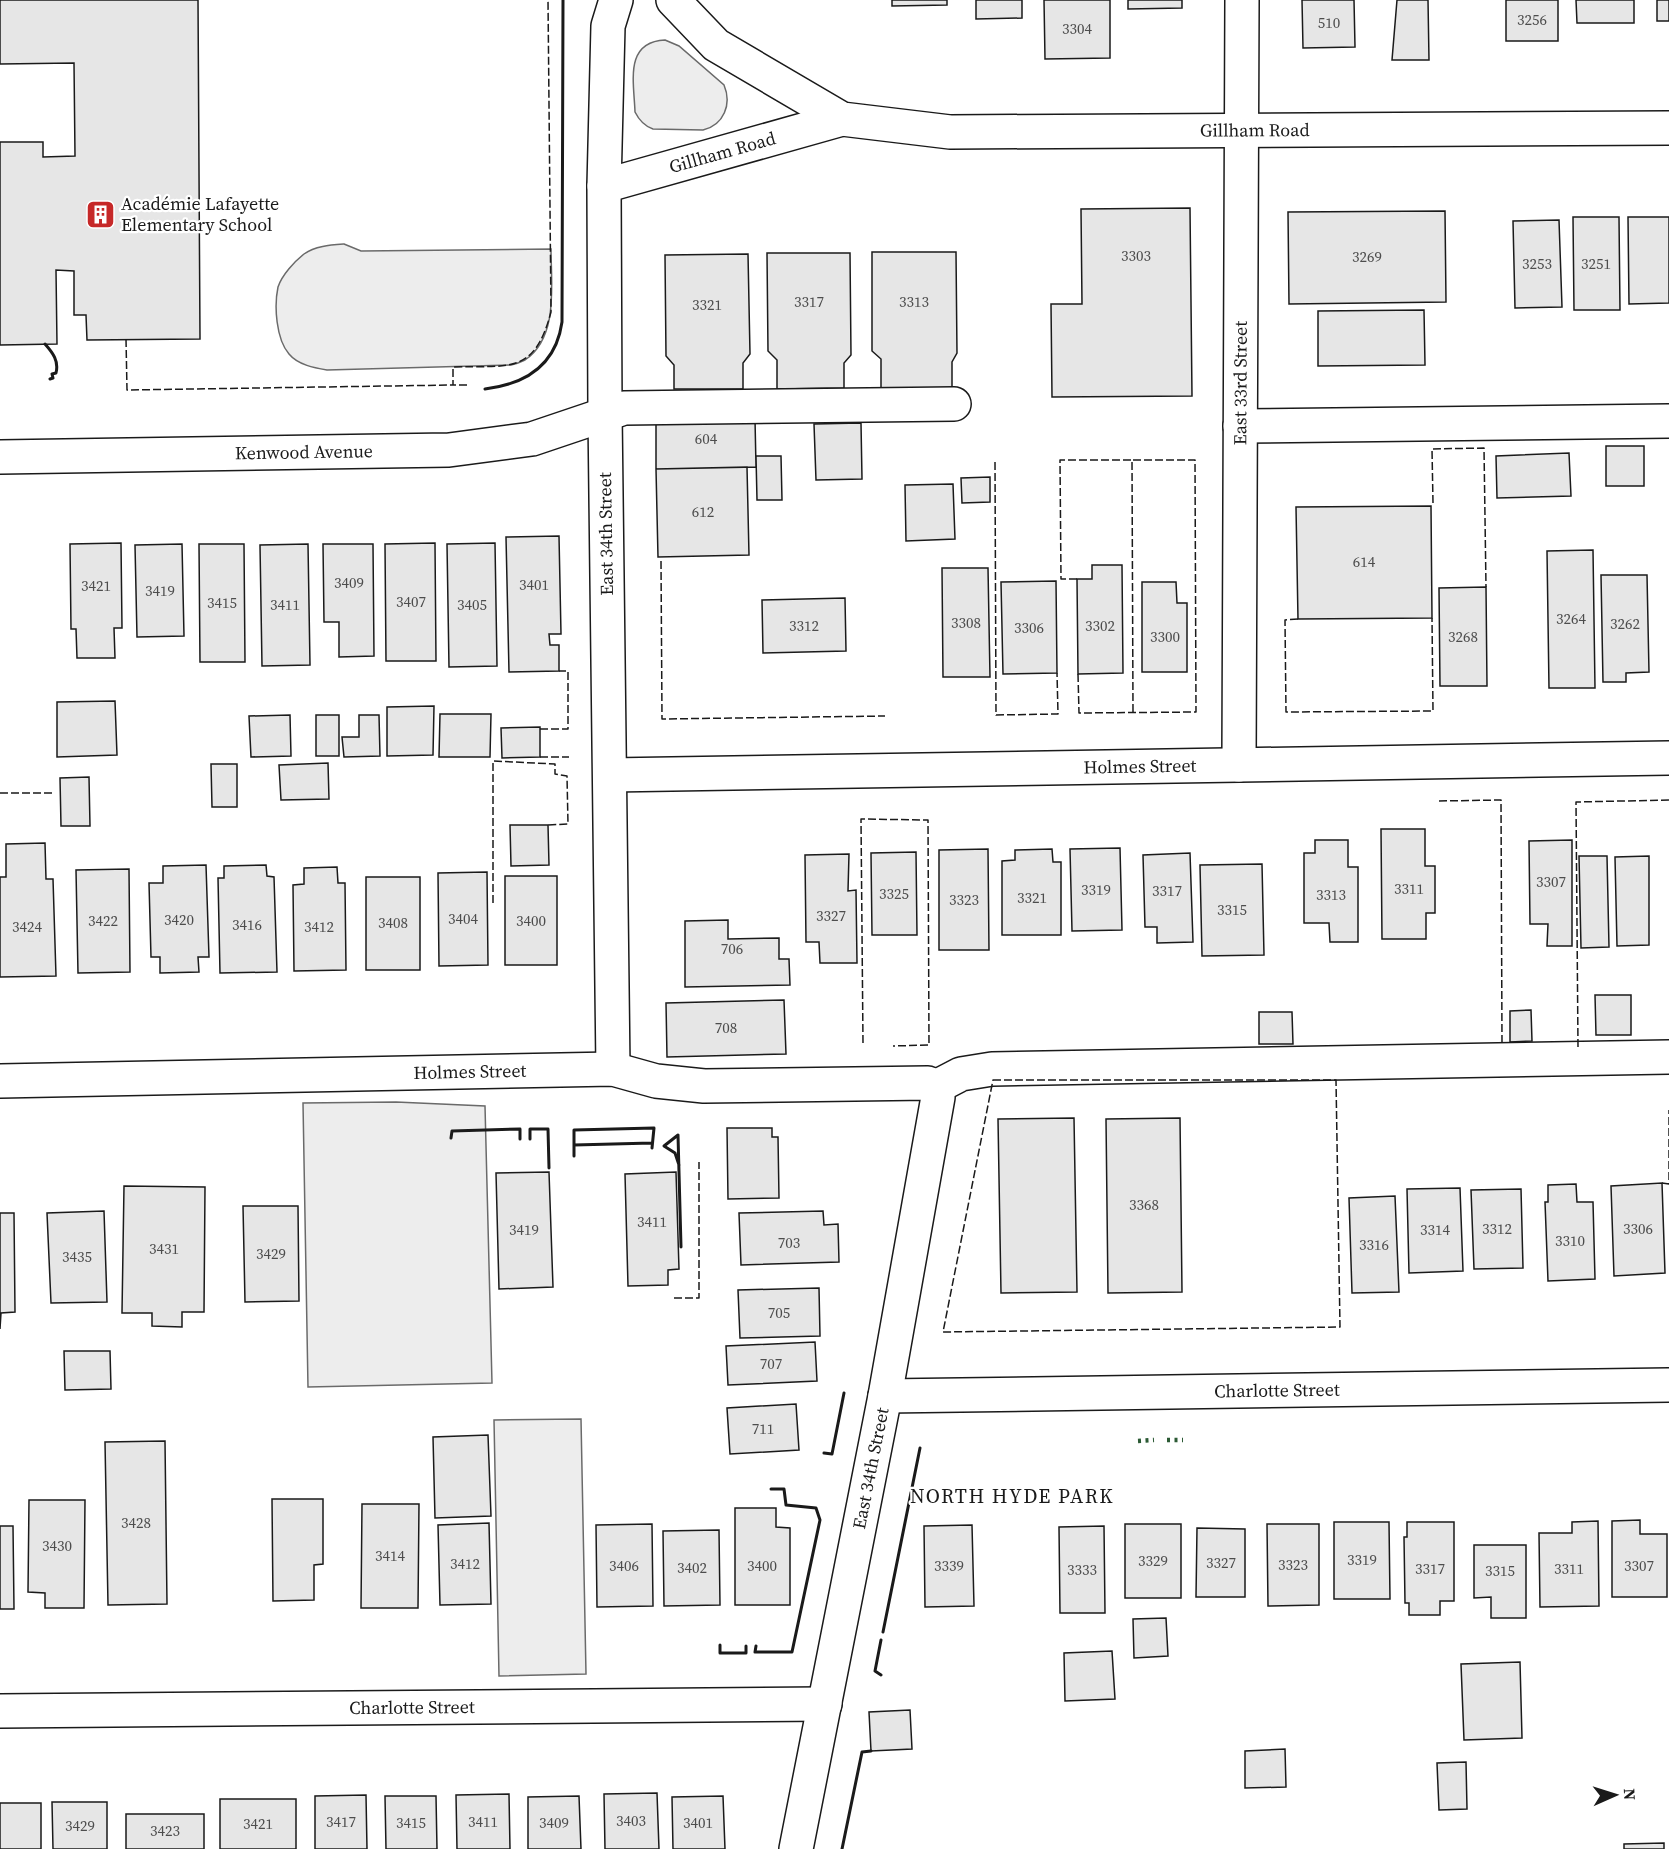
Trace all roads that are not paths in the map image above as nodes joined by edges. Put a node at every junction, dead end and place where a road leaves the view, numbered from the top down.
1 (616, 0) edge
2 (673, 0) edge
3 (1242, 0) edge
4 (842, 119) junction
5 (1669, 128) edge
6 (1241, 131) junction
7 (604, 186) junction
8 (954, 404) dead end
9 (605, 413) junction
10 (1669, 421) edge
11 (1240, 426) junction
12 (0, 457) edge
13 (1669, 758) edge
14 (1239, 765) junction
15 (610, 775) junction
16 (1669, 1057) edge
17 (613, 1070) junction
18 (0, 1081) edge
19 (936, 1087) junction
20 (1669, 1385) edge
21 (885, 1396) junction
22 (825, 1704) junction
23 (0, 1711) edge
24 (796, 1849) edge

1 - 7 street, East 34th Street
2 - 4 street, Gillham Road
3 - 6 street, East 33rd Street
4 - 6 street, Gillham Road
4 - 7 street, Gillham Road
5 - 6 street, Gillham Road
6 - 11 street, East 33rd Street
7 - 9 street, East 34th Street
8 - 9 street, Kenwood Avenue
9 - 12 street, Kenwood Avenue
9 - 15 street, East 34th Street
10 - 11 street
11 - 14 street, East 33rd Street
13 - 14 street, Holmes Street
14 - 15 street, Holmes Street
15 - 17 street, East 34th Street
16 - 19 street
17 - 18 street, Holmes Street
17 - 19 street, Holmes Street
19 - 21 street, East 34th Street
20 - 21 street, Charlotte Street
21 - 22 street, East 34th Street
22 - 23 street, Charlotte Street
22 - 24 street, East 34th Street

